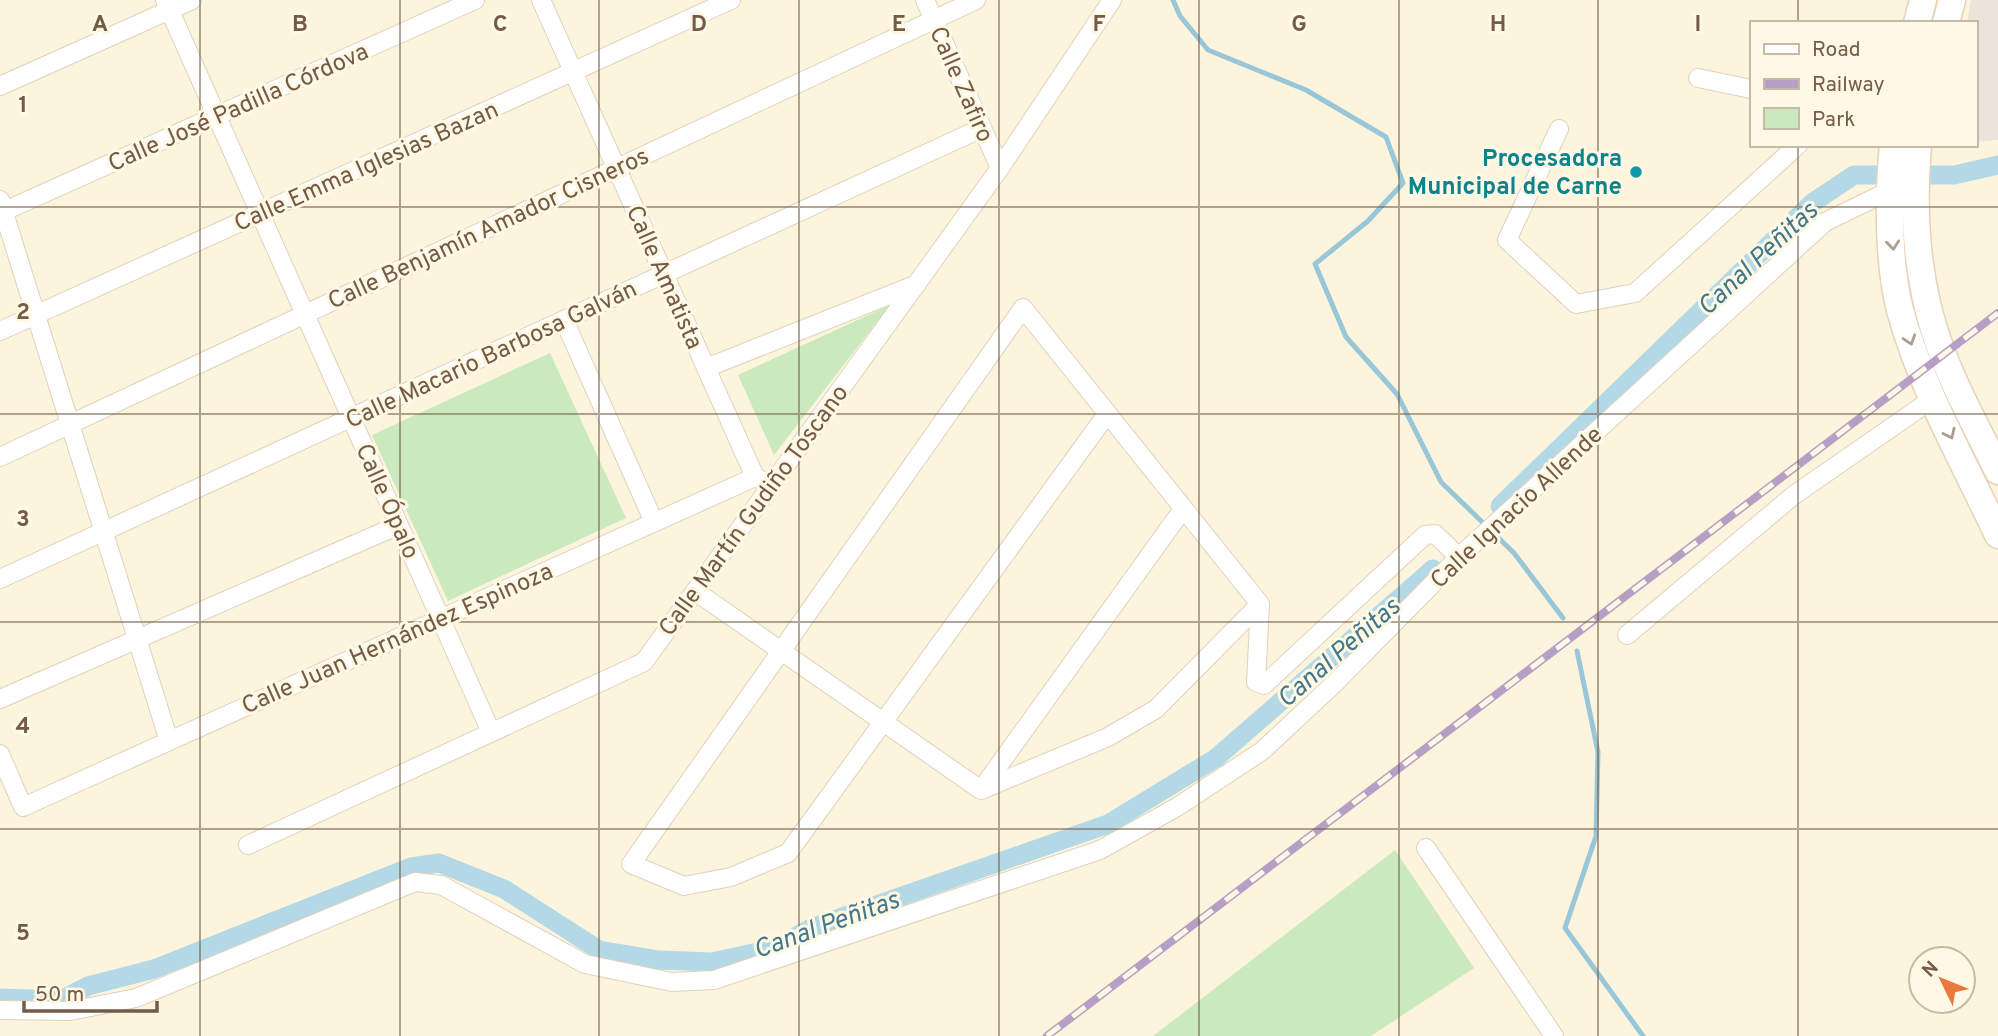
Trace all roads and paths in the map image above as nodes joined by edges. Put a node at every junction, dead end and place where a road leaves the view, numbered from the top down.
1 (192, 0) edge
2 (475, 0) edge
3 (541, 0) edge
4 (731, 0) edge
5 (925, 0) edge
6 (976, 0) edge
7 (1112, 0) edge
8 (1923, 0) edge
9 (1952, 0) edge
10 (167, 5) edge
11 (934, 20) junction
12 (1917, 21) edge
13 (1947, 21) edge
14 (573, 72) junction
15 (1698, 78) dead end
16 (0, 86) edge
17 (1750, 89) edge
18 (217, 116) junction
19 (982, 128) junction
20 (1559, 129) dead end
21 (1794, 147) edge
22 (1899, 165) edge
23 (617, 168) junction
24 (1000, 168) junction
25 (1, 209) edge
26 (260, 214) junction
27 (664, 274) junction
28 (916, 284) junction
29 (305, 314) junction
30 (36, 315) junction
31 (564, 320) junction
32 (0, 331) edge
33 (706, 368) junction
34 (1934, 398) junction
35 (1107, 414) junction
36 (351, 418) junction
37 (70, 424) junction
38 (0, 457) edge
39 (1998, 471) edge
40 (763, 481) junction
41 (1184, 509) junction
42 (654, 522) junction
43 (399, 525) junction
44 (104, 531) junction
45 (1998, 535) edge
46 (1466, 551) junction
47 (0, 579) edge
48 (695, 591) junction
49 (1260, 604) junction
50 (440, 619) junction
51 (1627, 635) dead end
52 (137, 639) junction
53 (781, 651) junction
54 (0, 699) edge
55 (883, 722) junction
56 (491, 732) junction
57 (169, 741) junction
58 (0, 754) edge
59 (981, 790) junction
60 (248, 845) dead end
61 (1426, 848) dead end
62 (0, 1010) edge
63 (1555, 1036) edge

1 - 10 street
2 - 18 street, Calle José Padilla Córdova
3 - 14 street, Calle Amatista
4 - 14 street, Calle Emma Iglesias Bazan
5 - 11 street, Calle Zafiro
6 - 11 street, Calle Benjamín Amador Cisneros
7 - 24 street, Calle Martín Gudiño Toscano
8 - 12 main road
9 - 13 main road
10 - 16 street
10 - 18 street, Calle Ópalo
11 - 19 street, Calle Zafiro
11 - 23 street, Calle Benjamín Amador Cisneros
14 - 23 street, Calle Amatista
14 - 26 street, Calle Emma Iglesias Bazan
15 - 17 street
18 - 25 street, Calle José Padilla Córdova
18 - 26 street, Calle Ópalo
19 - 24 street, Calle Zafiro
19 - 27 street, Calle Macario Barbosa Galván
20 - 21 street
22 -> 34 main road
22 - 39 main road
22 - 46 street, Calle Ignacio Allende
23 - 27 street, Calle Amatista
23 - 29 street, Calle Benjamín Amador Cisneros
24 - 28 street, Calle Martín Gudiño Toscano
25 - 30 street
26 - 29 street, Calle Ópalo
26 - 30 street, Calle Emma Iglesias Bazan
27 - 31 street, Calle Macario Barbosa Galván
27 - 33 street, Calle Amatista
28 - 33 street
28 - 40 street, Calle Martín Gudiño Toscano
29 - 36 street, Calle Ópalo
29 - 37 street, Calle Benjamín Amador Cisneros
30 - 32 street, Calle Emma Iglesias Bazan
30 - 37 street
31 - 36 street, Calle Macario Barbosa Galván
31 - 42 street
33 - 40 street, Calle Amatista
34 -> 45 main road
34 - 51 street
35 - 41 street
35 - 53 street
35 - 55 street
36 - 43 street, Calle Ópalo
36 - 44 street, Calle Macario Barbosa Galván
37 - 38 street, Calle Benjamín Amador Cisneros
37 - 44 street
40 - 42 street, Calle Juan Hernández Espinoza
40 - 48 street, Calle Martín Gudiño Toscano
41 - 49 street
41 - 59 street
42 - 50 street, Calle Juan Hernández Espinoza
43 - 50 street, Calle Ópalo
43 - 52 street
44 - 47 street, Calle Macario Barbosa Galván
44 - 52 street
46 - 49 street
46 - 62 street, Calle Ignacio Allende
48 - 53 street
48 - 56 street, Calle Martín Gudiño Toscano
49 - 59 street
50 - 56 street, Calle Ópalo
50 - 57 street, Calle Juan Hernández Espinoza
52 - 54 street
52 - 57 street
53 - 55 street
53 - 55 street
55 - 59 street
56 - 60 street, Calle Martín Gudiño Toscano
57 - 58 street, Calle Juan Hernández Espinoza
61 - 63 street

